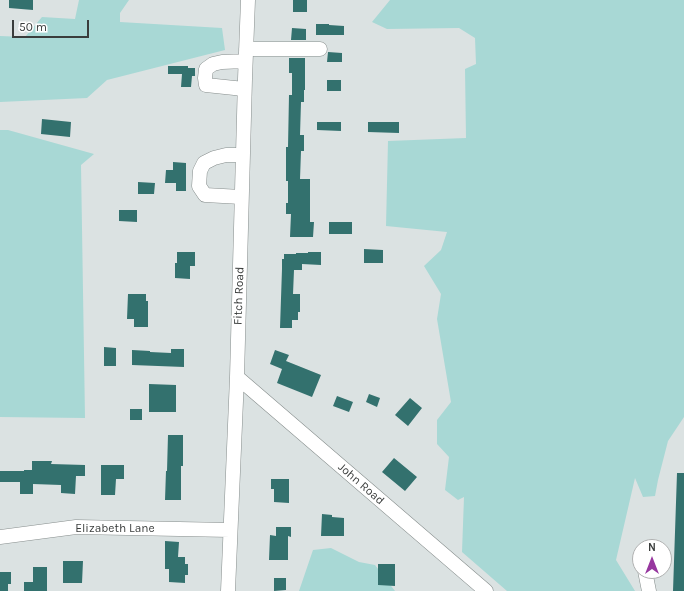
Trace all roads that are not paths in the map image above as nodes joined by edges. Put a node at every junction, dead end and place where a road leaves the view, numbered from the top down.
1 (248, 0) edge
2 (320, 49) dead end
3 (246, 55) junction
4 (244, 88) junction
5 (243, 155) junction
6 (242, 196) junction
7 (237, 377) junction
8 (230, 530) junction
9 (0, 537) edge
10 (647, 579) edge
11 (228, 591) edge
12 (486, 591) edge
13 (649, 591) edge

1 - 3 street, Fitch Road
2 - 3 street
3 - 4 street, Fitch Road
3 - 4 street
4 - 5 street, Fitch Road
5 - 6 street, Fitch Road
5 - 6 street
6 - 7 street, Fitch Road
7 - 8 street, Fitch Road
7 - 12 street, John Road
8 - 9 street, Elizabeth Lane
8 - 11 street, Fitch Road
10 - 13 street

